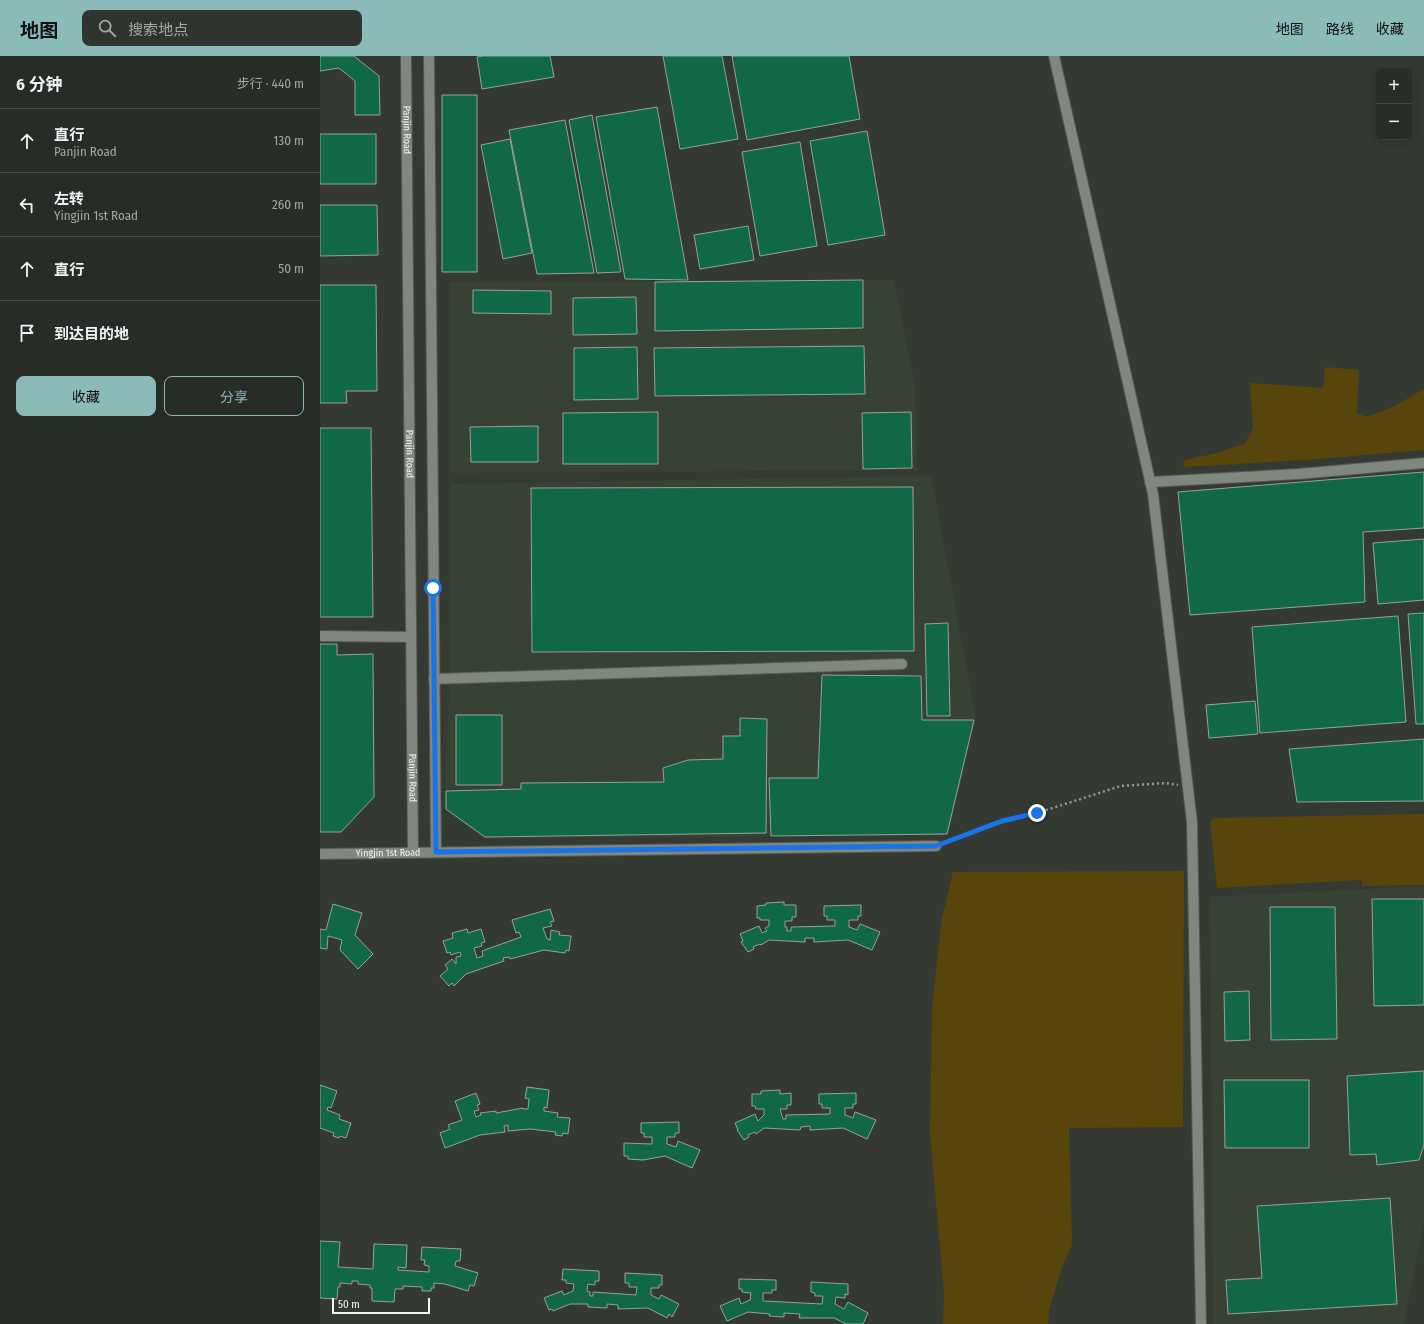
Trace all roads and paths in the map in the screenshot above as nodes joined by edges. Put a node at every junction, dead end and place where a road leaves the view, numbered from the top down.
1 (428, 56) edge
2 (1054, 56) edge
3 (405, 57) edge
4 (1424, 463) edge
5 (1150, 482) junction
6 (320, 636) edge
7 (410, 637) junction
8 (902, 664) dead end
9 (434, 680) junction
10 (1188, 787) junction
11 (936, 846) joint
12 (413, 852) junction
13 (436, 852) junction
14 (320, 854) edge
15 (1201, 1324) edge

1 - 9 street
2 - 5 street
3 - 7 street, Panjin Road
4 - 5 street
5 - 10 street
6 - 7 street
7 - 12 street, Panjin Road
8 - 9 street
9 - 13 street
10 - 11 path
10 - 15 street
11 - 13 street, Yingjin 1st Road
12 - 13 street, Yingjin 1st Road
12 - 14 street, Yingjin 1st Road

